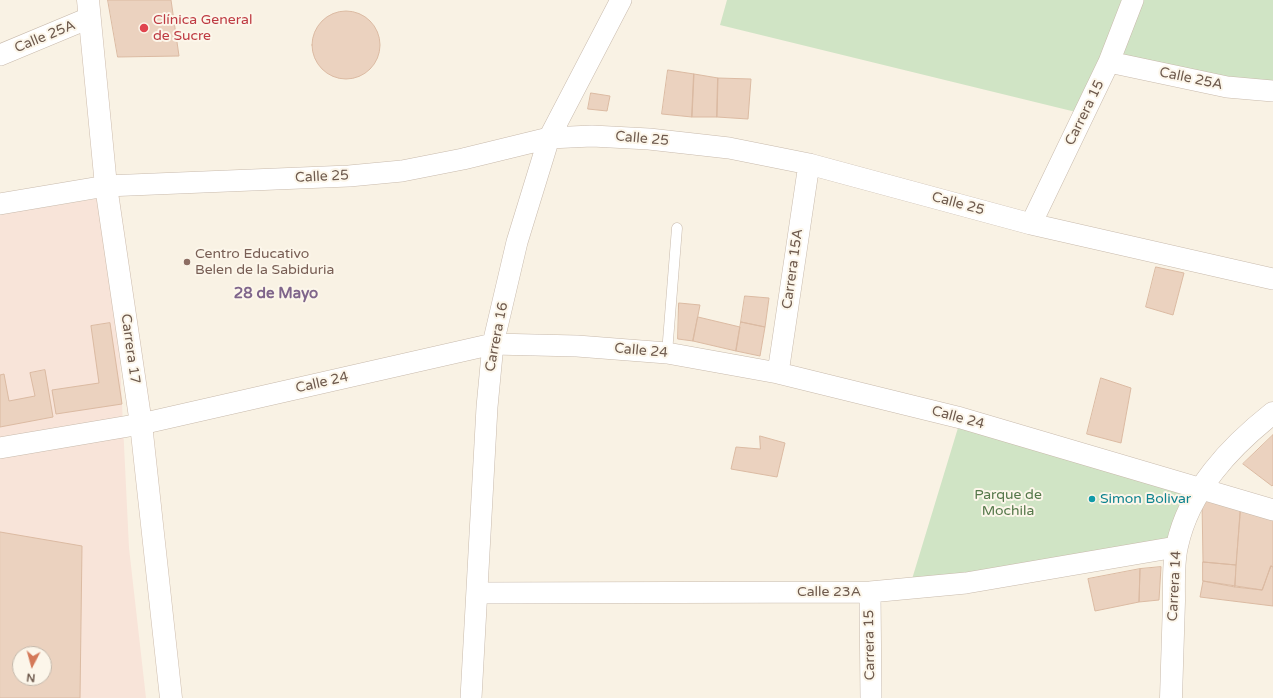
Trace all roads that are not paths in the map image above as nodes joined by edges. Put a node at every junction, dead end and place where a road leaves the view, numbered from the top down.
1 (620, 0) edge
2 (1133, 0) edge
3 (89, 9) edge
4 (0, 55) edge
5 (1109, 62) junction
6 (1273, 91) edge
7 (549, 138) junction
8 (809, 164) junction
9 (106, 186) junction
10 (0, 204) edge
11 (1031, 224) junction
12 (677, 228) dead end
13 (1273, 279) edge
14 (493, 344) junction
15 (667, 353) junction
16 (778, 373) junction
17 (1273, 413) edge
18 (141, 424) junction
19 (0, 448) edge
20 (1200, 489) junction
21 (1273, 510) edge
22 (1176, 547) junction
23 (870, 592) junction
24 (477, 593) junction
25 (171, 698) edge
26 (471, 698) edge
27 (871, 698) edge
28 (1171, 698) edge

1 - 7 street, Carrera 16
2 - 5 street, Carrera 15
3 - 4 street, Calle 25A
3 - 9 main road, Carrera 17
5 - 6 street, Calle 25A
5 - 11 street, Carrera 15
7 - 8 street, Calle 25
7 - 9 street, Calle 25
7 - 14 street, Carrera 16
8 - 11 street, Calle 25
8 - 16 street, Carrera 15A
9 - 10 street, Calle 25
9 - 18 main road, Carrera 17
11 - 13 street, Calle 25
12 - 15 lane
14 - 15 street, Calle 24
14 - 18 street, Calle 24
14 - 24 street, Carrera 16
15 - 16 street, Calle 24
16 - 20 street, Calle 24
17 - 20 main road, Carrera 14
18 - 19 street, Calle 24
18 - 25 main road, Carrera 17
20 - 21 street, Calle 24
20 - 22 main road, Carrera 14
22 - 23 street, Calle 23A
22 - 28 main road, Carrera 14
23 - 24 street, Calle 23A
23 - 27 street, Carrera 15
24 - 26 street, Carrera 16

